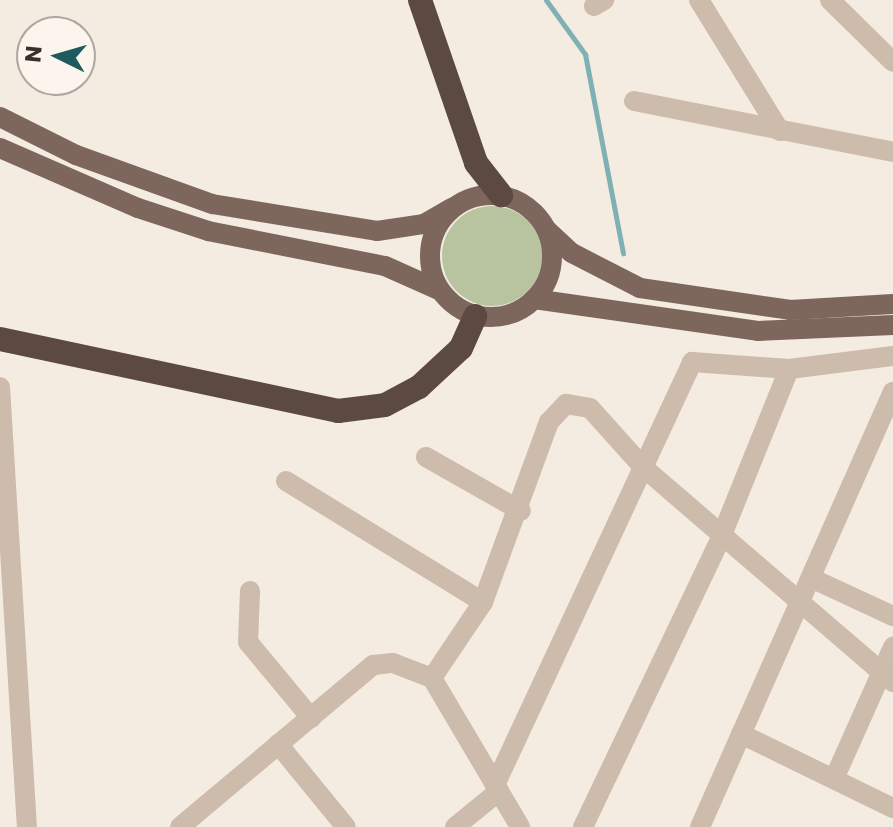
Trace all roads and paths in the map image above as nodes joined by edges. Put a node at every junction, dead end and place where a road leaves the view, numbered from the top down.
1 (420, 0) edge
2 (699, 0) edge
3 (830, 0) edge
4 (893, 62) edge
5 (634, 101) dead end
6 (0, 117) edge
7 (780, 131) junction
8 (0, 148) edge
9 (893, 152) edge
10 (501, 195) junction
11 (452, 208) junction
12 (546, 229) junction
13 (441, 291) junction
14 (534, 299) junction
15 (893, 304) edge
16 (475, 316) junction
17 (893, 325) edge
18 (0, 339) edge
19 (893, 356) edge
20 (789, 369) junction
21 (0, 387) edge
22 (893, 392) edge
23 (426, 457) dead end
24 (643, 467) junction
25 (4, 479) edge
26 (286, 481) dead end
27 (521, 511) junction
28 (722, 535) junction
29 (811, 578) junction
30 (250, 591) dead end
31 (483, 602) junction
32 (800, 602) junction
33 (893, 616) edge
34 (893, 647) edge
35 (887, 677) edge
36 (432, 678) junction
37 (311, 718) junction
38 (741, 734) junction
39 (278, 744) junction
40 (834, 779) junction
41 (497, 788) junction
42 (893, 808) edge
43 (193, 823) edge
44 (27, 827) edge
45 (346, 827) edge
46 (455, 827) edge
47 (520, 827) edge
48 (583, 827) edge
49 (700, 827) edge

1 - 10 highway
2 - 7 street
3 - 4 street
5 - 7 street
6 - 11 main road
7 - 9 street
8 - 13 main road
10 - 11 main road
10 - 12 main road
11 - 13 main road
12 - 14 main road
12 - 15 main road
13 - 16 main road
14 - 16 main road
14 - 17 main road
16 - 18 highway
19 - 20 street
20 - 24 street
20 - 28 street
21 - 25 street
22 - 29 street
23 - 27 street
24 - 27 street
24 - 28 street
24 - 41 street
25 - 44 street
26 - 31 street
27 - 31 street
28 - 32 street
28 - 48 street
29 - 32 street
29 - 33 street
30 - 37 street
31 - 36 street
32 - 35 street
32 - 38 street
34 - 35 street
35 - 40 street
36 - 37 street
36 - 41 street
37 - 39 street
38 - 40 street
38 - 49 street
39 - 43 street
39 - 45 street
40 - 42 street
41 - 46 street
41 - 47 street

